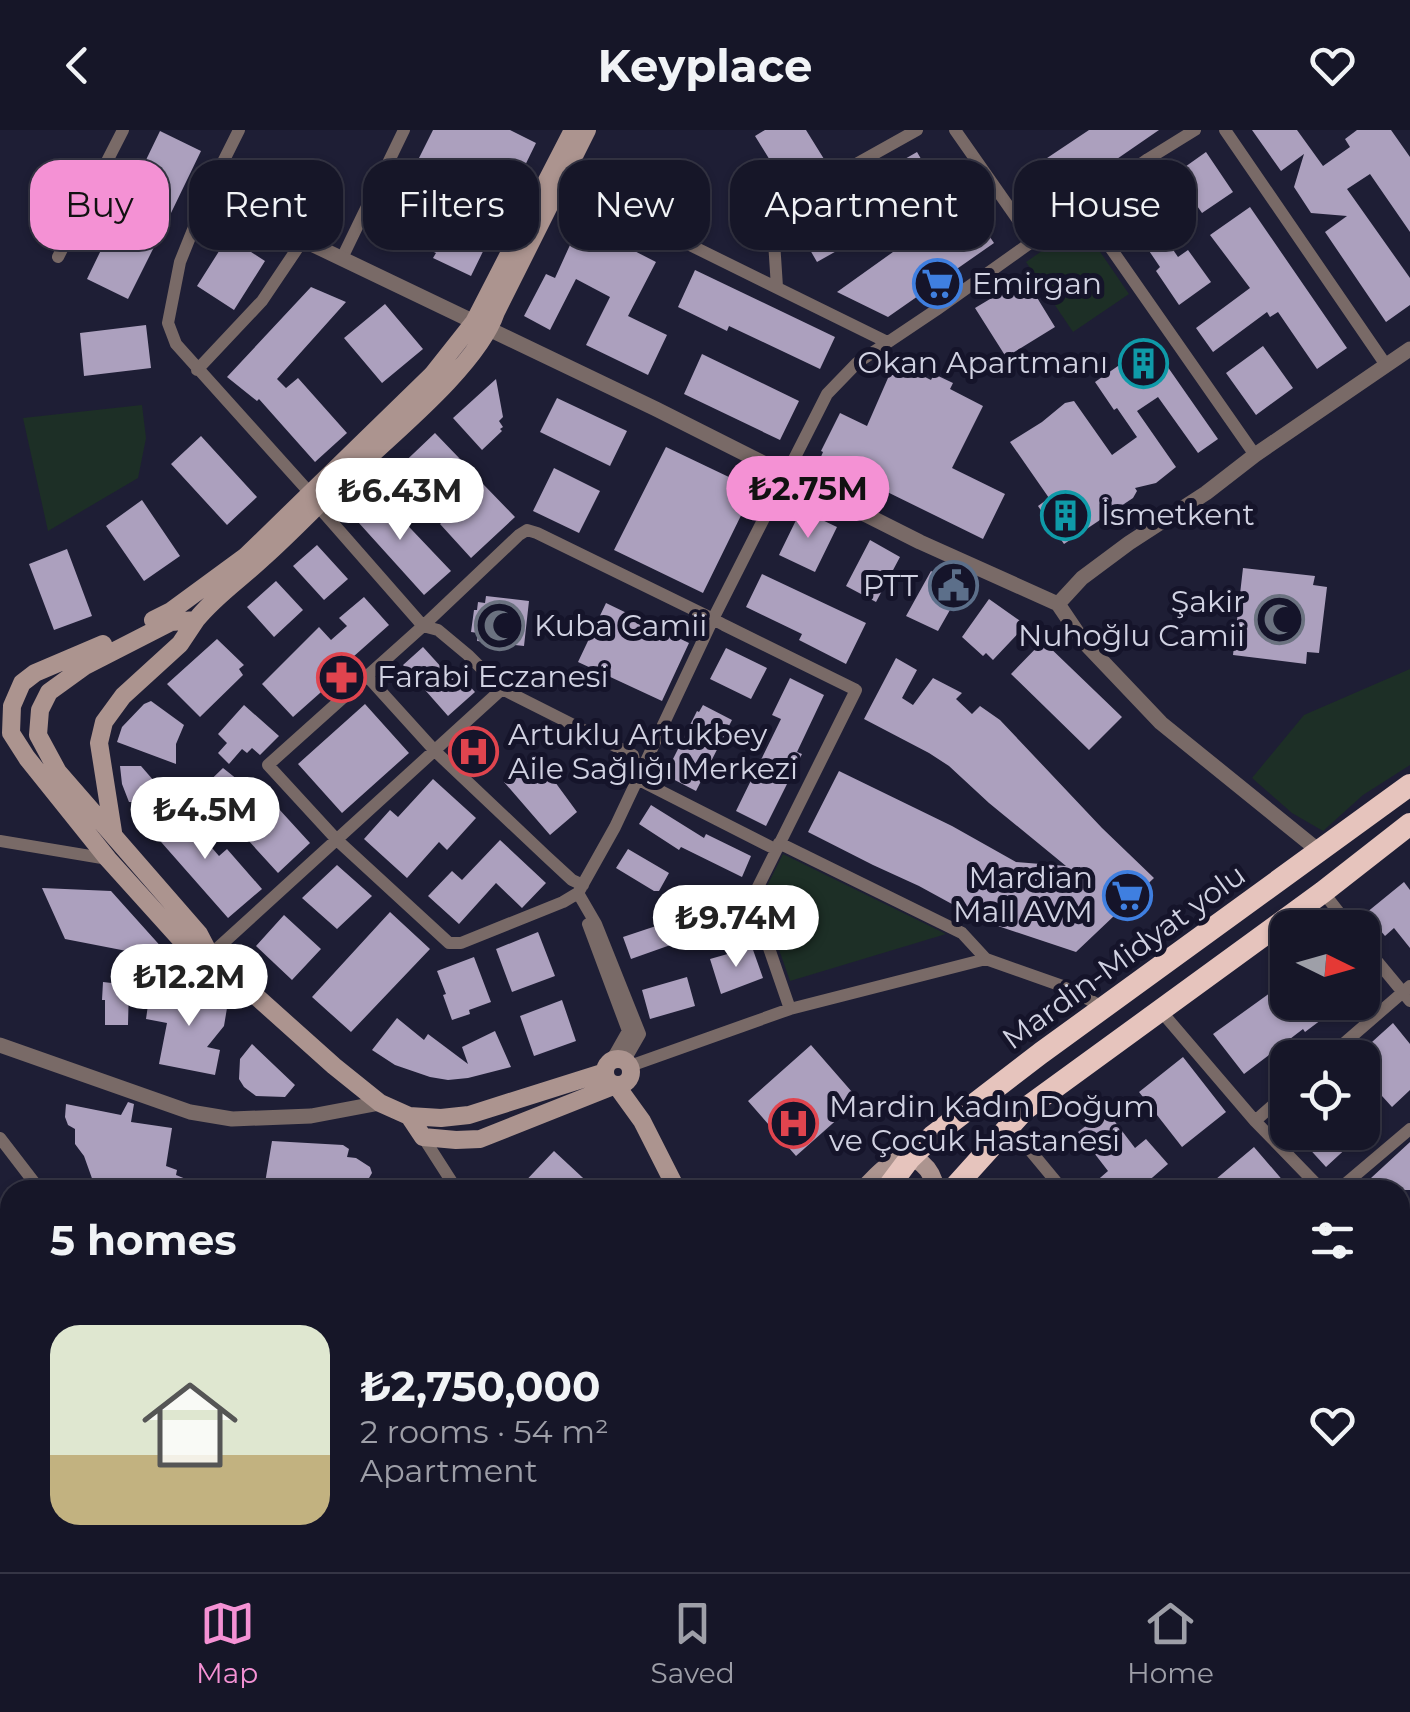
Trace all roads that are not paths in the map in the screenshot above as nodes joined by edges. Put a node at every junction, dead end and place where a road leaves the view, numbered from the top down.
1 (124, 130) edge
2 (239, 130) edge
3 (404, 130) edge
4 (573, 130) edge
5 (587, 130) edge
6 (918, 130) edge
7 (955, 130) edge
8 (1195, 130) edge
9 (1225, 130) edge
10 (224, 160) edge
11 (571, 160) edge
12 (1147, 160) edge
13 (559, 184) edge
14 (1014, 214) edge
15 (189, 240) edge
16 (296, 250) edge
17 (325, 250) edge
18 (701, 250) edge
19 (1018, 250) edge
20 (1112, 250) edge
21 (58, 258) dead end
22 (342, 258) junction
23 (776, 286) junction
24 (482, 326) junction
25 (887, 342) junction
26 (1410, 348) edge
27 (1386, 365) junction
28 (198, 370) junction
29 (1255, 455) junction
30 (787, 475) junction
31 (314, 499) junction
32 (1058, 604) junction
33 (713, 619) junction
34 (196, 620) junction
35 (423, 626) junction
36 (367, 676) junction
37 (502, 689) junction
38 (435, 751) junction
39 (637, 779) junction
40 (1410, 785) edge
41 (1410, 824) edge
42 (113, 833) junction
43 (338, 840) junction
44 (0, 841) edge
45 (777, 846) junction
46 (1319, 851) junction
47 (108, 859) junction
48 (581, 889) junction
49 (1323, 892) junction
50 (1337, 910) edge
51 (210, 955) junction
52 (986, 959) junction
53 (1380, 962) edge
54 (1407, 993) edge
55 (1104, 1008) junction
56 (790, 1009) junction
57 (1160, 1010) junction
58 (1349, 1040) edge
59 (0, 1044) edge
60 (617, 1069) junction
61 (380, 1103) junction
62 (1270, 1107) edge
63 (410, 1116) junction
64 (1255, 1120) junction
65 (1009, 1125) junction
66 (1410, 1129) edge
67 (423, 1137) junction
68 (0, 1138) edge
69 (902, 1160) junction
70 (32, 1180) edge
71 (451, 1180) edge
72 (673, 1180) edge
73 (875, 1180) edge
74 (891, 1180) edge
75 (933, 1180) edge
76 (961, 1180) edge
77 (1055, 1180) edge
78 (1312, 1180) edge
79 (1350, 1180) edge

1 - 21 street
2 - 10 street
3 - 22 street
4 - 24 main road
5 - 11 main road
6 - 23 street
7 - 14 street
8 - 12 street
9 - 27 street
13 - 24 main road
15 - 28 street
16 - 28 street
17 - 22 street
18 - 23 street
19 - 25 street
20 - 29 street
22 - 24 street
23 - 25 street
24 - 30 street
24 - 31 main road
25 - 30 street
26 - 27 street
27 - 29 street
28 - 31 street
29 - 32 street
30 - 32 street
30 - 33 street
31 - 34 main road
31 - 35 street
31 - 47 main road
32 - 46 street
33 - 35 street
33 - 39 street
33 - 45 street
34 - 42 main road
34 - 42 main road
35 - 36 street
35 - 37 street
36 - 38 street
36 - 43 street
37 - 38 street
37 - 39 street
38 - 43 street
38 - 48 street
39 - 45 street
39 - 48 street
40 - 46 highway, Mardin-Midyat yolu
41 - 49 highway
42 - 51 main road
43 - 48 street
43 - 51 street
44 - 47 street
45 - 52 street
45 - 56 street
46 - 55 highway, Mardin-Midyat yolu
47 - 51 main road
48 - 60 street
49 - 50 street
49 - 57 highway
51 - 61 main road
52 - 55 street
52 - 56 street
53 - 54 street
54 - 58 street
55 - 69 highway, Mardin-Midyat yolu
56 - 60 street
57 - 64 street
57 - 65 highway
59 - 61 street
60 - 63 main road
60 - 67 main road
60 - 72 main road
61 - 63 main road
62 - 64 street
63 - 67 main road
64 - 78 street
65 - 76 highway
65 - 77 street
66 - 79 street
67 - 71 street
68 - 70 street
69 - 73 main road
69 - 74 highway, Mardin-Midyat yolu
69 - 75 main road

